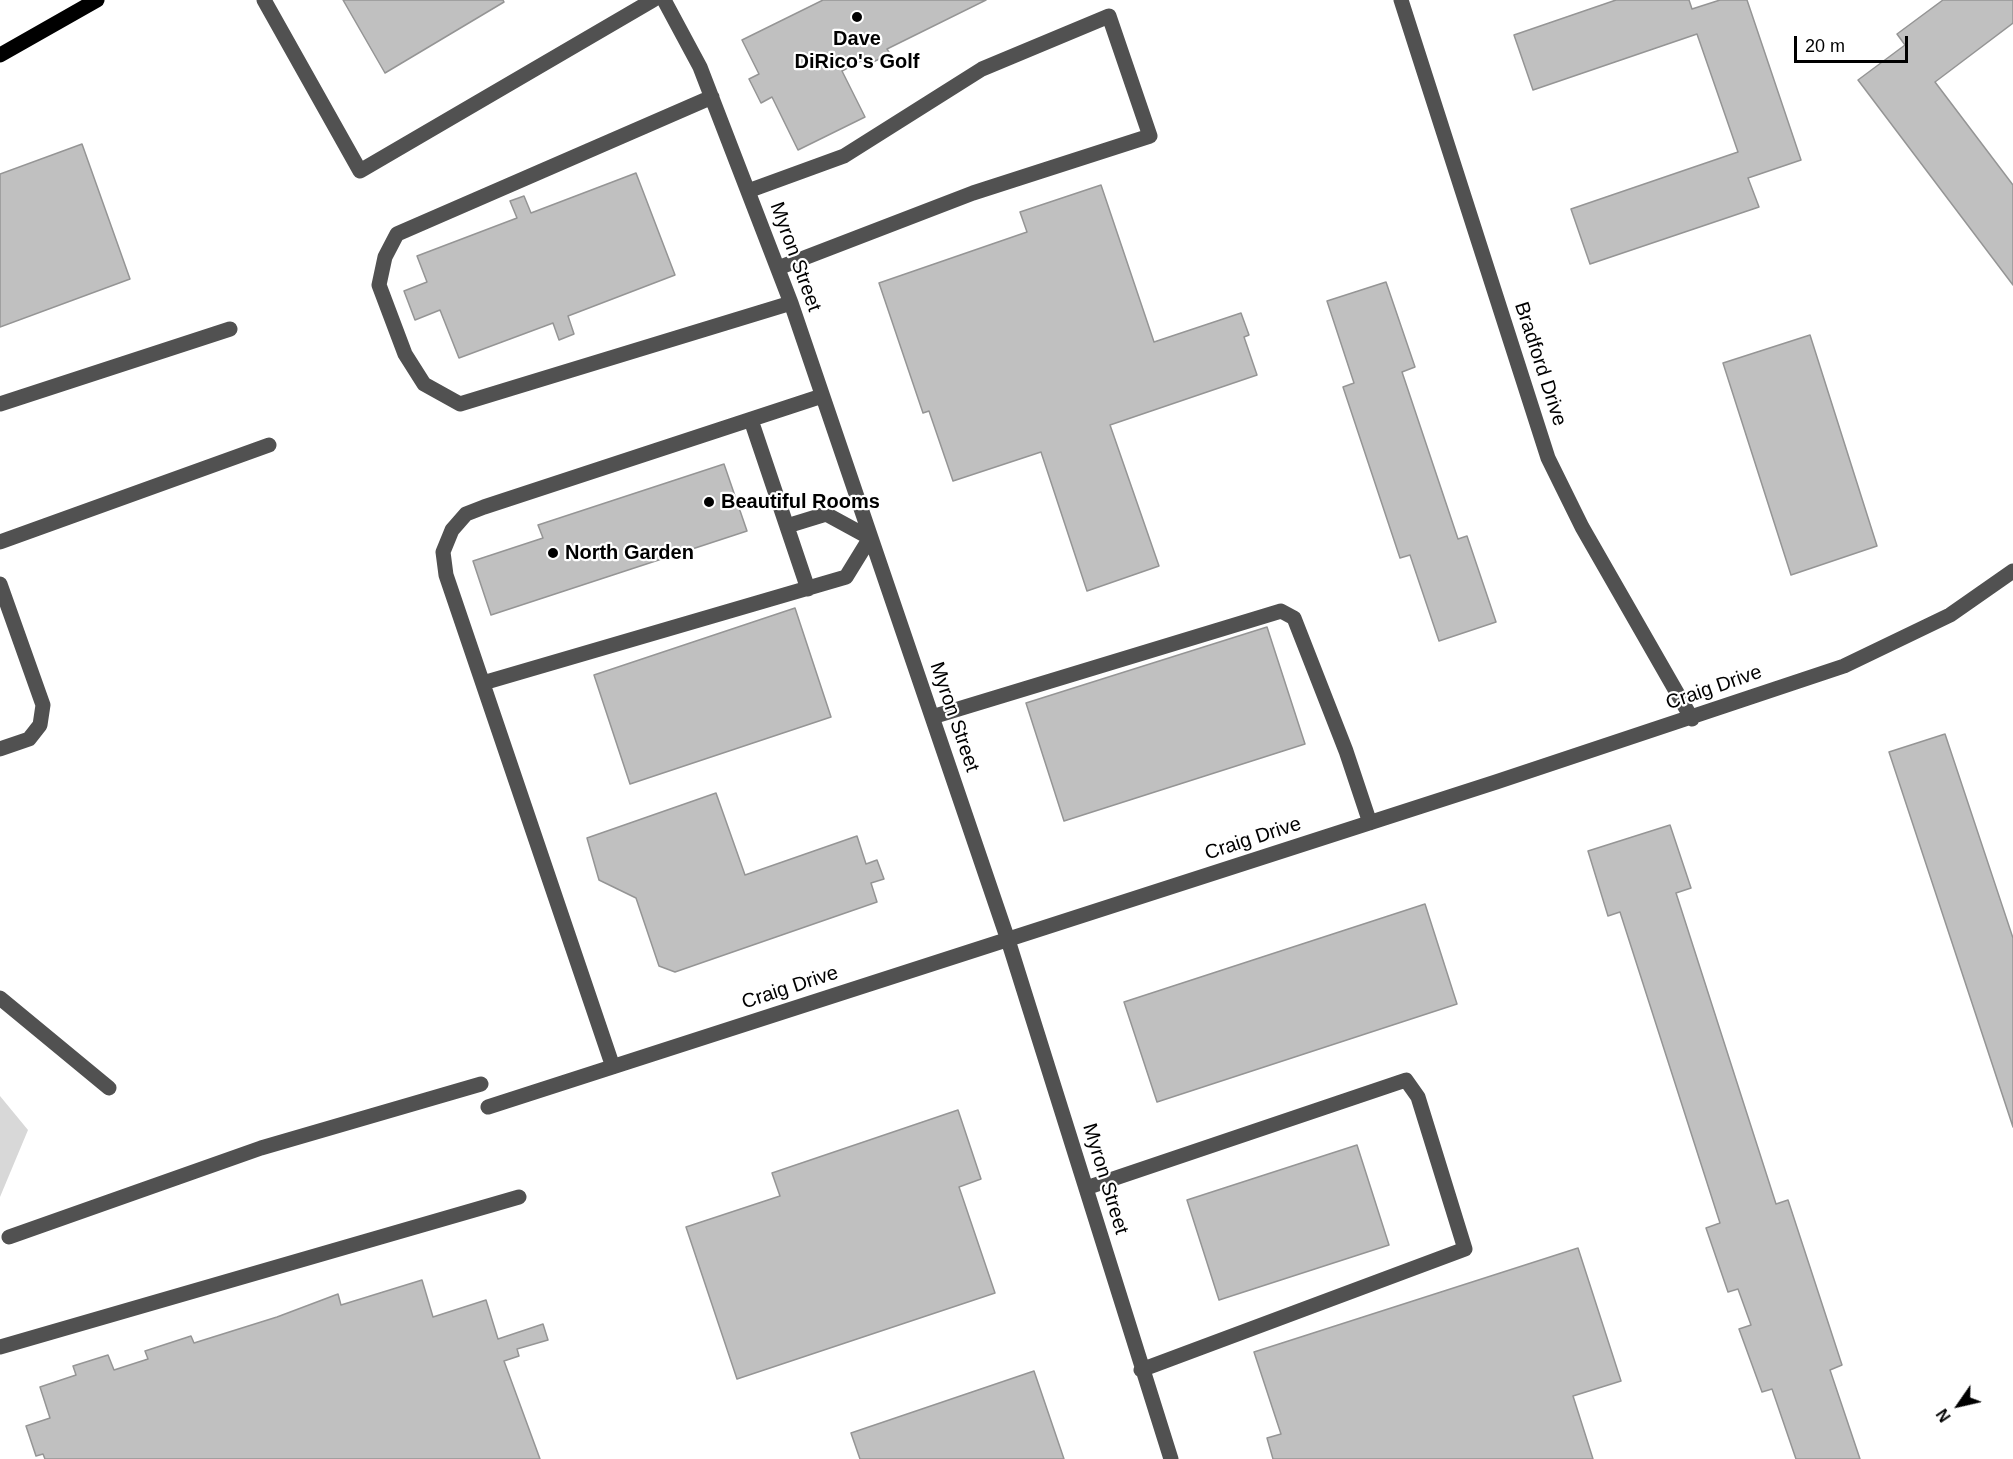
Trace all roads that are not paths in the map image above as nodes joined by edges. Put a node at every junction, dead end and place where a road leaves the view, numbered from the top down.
1 (97, 0) edge
2 (264, 0) edge
3 (653, 0) edge
4 (664, 0) edge
5 (1401, 0) edge
6 (0, 56) edge
7 (712, 97) junction
8 (748, 190) junction
9 (778, 268) junction
10 (791, 303) junction
11 (230, 329) dead end
12 (822, 396) junction
13 (0, 404) edge
14 (751, 420) junction
15 (269, 446) dead end
16 (787, 526) junction
17 (870, 538) junction
18 (0, 542) edge
19 (2013, 571) edge
20 (0, 584) edge
21 (808, 589) junction
22 (483, 683) junction
23 (932, 717) junction
24 (1692, 719) junction
25 (0, 748) edge
26 (1371, 823) junction
27 (1008, 940) junction
28 (0, 998) edge
29 (613, 1067) junction
30 (481, 1084) dead end
31 (109, 1088) dead end
32 (488, 1107) dead end
33 (1086, 1188) junction
34 (519, 1197) dead end
35 (9, 1238) dead end
36 (0, 1347) edge
37 (1141, 1370) junction
38 (1171, 1459) edge

1 - 6 main road
2 - 3 street
4 - 7 street, Myron Street
5 - 24 street, Bradford Drive
7 - 8 street, Myron Street
7 - 10 street
8 - 9 street, Myron Street
8 - 9 street
9 - 10 street, Myron Street
10 - 12 street, Myron Street
11 - 13 street
12 - 14 street
12 - 17 street, Myron Street
14 - 16 street
14 - 22 street
15 - 18 street
16 - 17 street
16 - 21 street
17 - 21 street
17 - 23 street, Myron Street
19 - 24 street, Craig Drive
20 - 25 street
21 - 22 street
22 - 29 street
23 - 26 street
23 - 27 street, Myron Street
24 - 26 street, Craig Drive
26 - 27 street, Craig Drive
27 - 29 street, Craig Drive
27 - 33 street, Myron Street
28 - 31 street
29 - 32 street, Craig Drive
30 - 35 street
33 - 37 street, Myron Street
33 - 37 street
34 - 36 street
37 - 38 street, Myron Street

